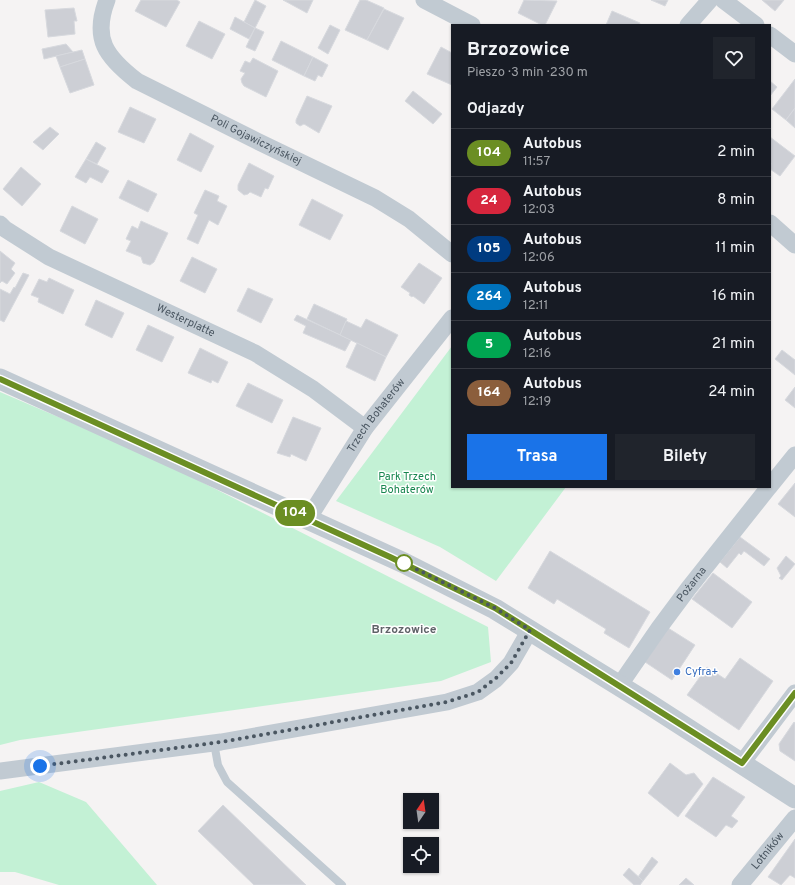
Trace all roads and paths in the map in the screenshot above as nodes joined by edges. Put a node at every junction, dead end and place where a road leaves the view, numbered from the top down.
1 (107, 0) edge
2 (424, 0) edge
3 (710, 0) edge
4 (723, 0) edge
5 (470, 24) edge
6 (689, 24) edge
7 (755, 24) edge
8 (771, 36) edge
9 (795, 54) edge
10 (0, 224) edge
11 (771, 224) edge
12 (795, 245) edge
13 (451, 253) edge
14 (451, 319) edge
15 (0, 379) edge
16 (365, 428) junction
17 (795, 455) edge
18 (771, 486) edge
19 (769, 488) edge
20 (308, 519) junction
21 (530, 630) junction
22 (619, 686) junction
23 (795, 694) edge
24 (214, 743) junction
25 (742, 763) junction
26 (0, 771) edge
27 (795, 798) edge
28 (795, 818) edge
29 (342, 885) edge
30 (740, 885) edge

1 - 13 street, Poli Gojawiczyńskiej
2 - 5 street
3 - 6 street
4 - 7 street
8 - 9 street
10 - 16 street, Westerplatte
11 - 12 street
14 - 16 street, Trzech Bohaterów
15 - 20 street
16 - 20 street, Trzech Bohaterów
17 - 18 street, Pożarna
19 - 22 street, Pożarna
20 - 21 street
21 - 22 street
21 - 24 street
22 - 25 street
23 - 25 street
24 - 26 street
24 - 29 lane
25 - 27 street
28 - 30 street, Lotników

